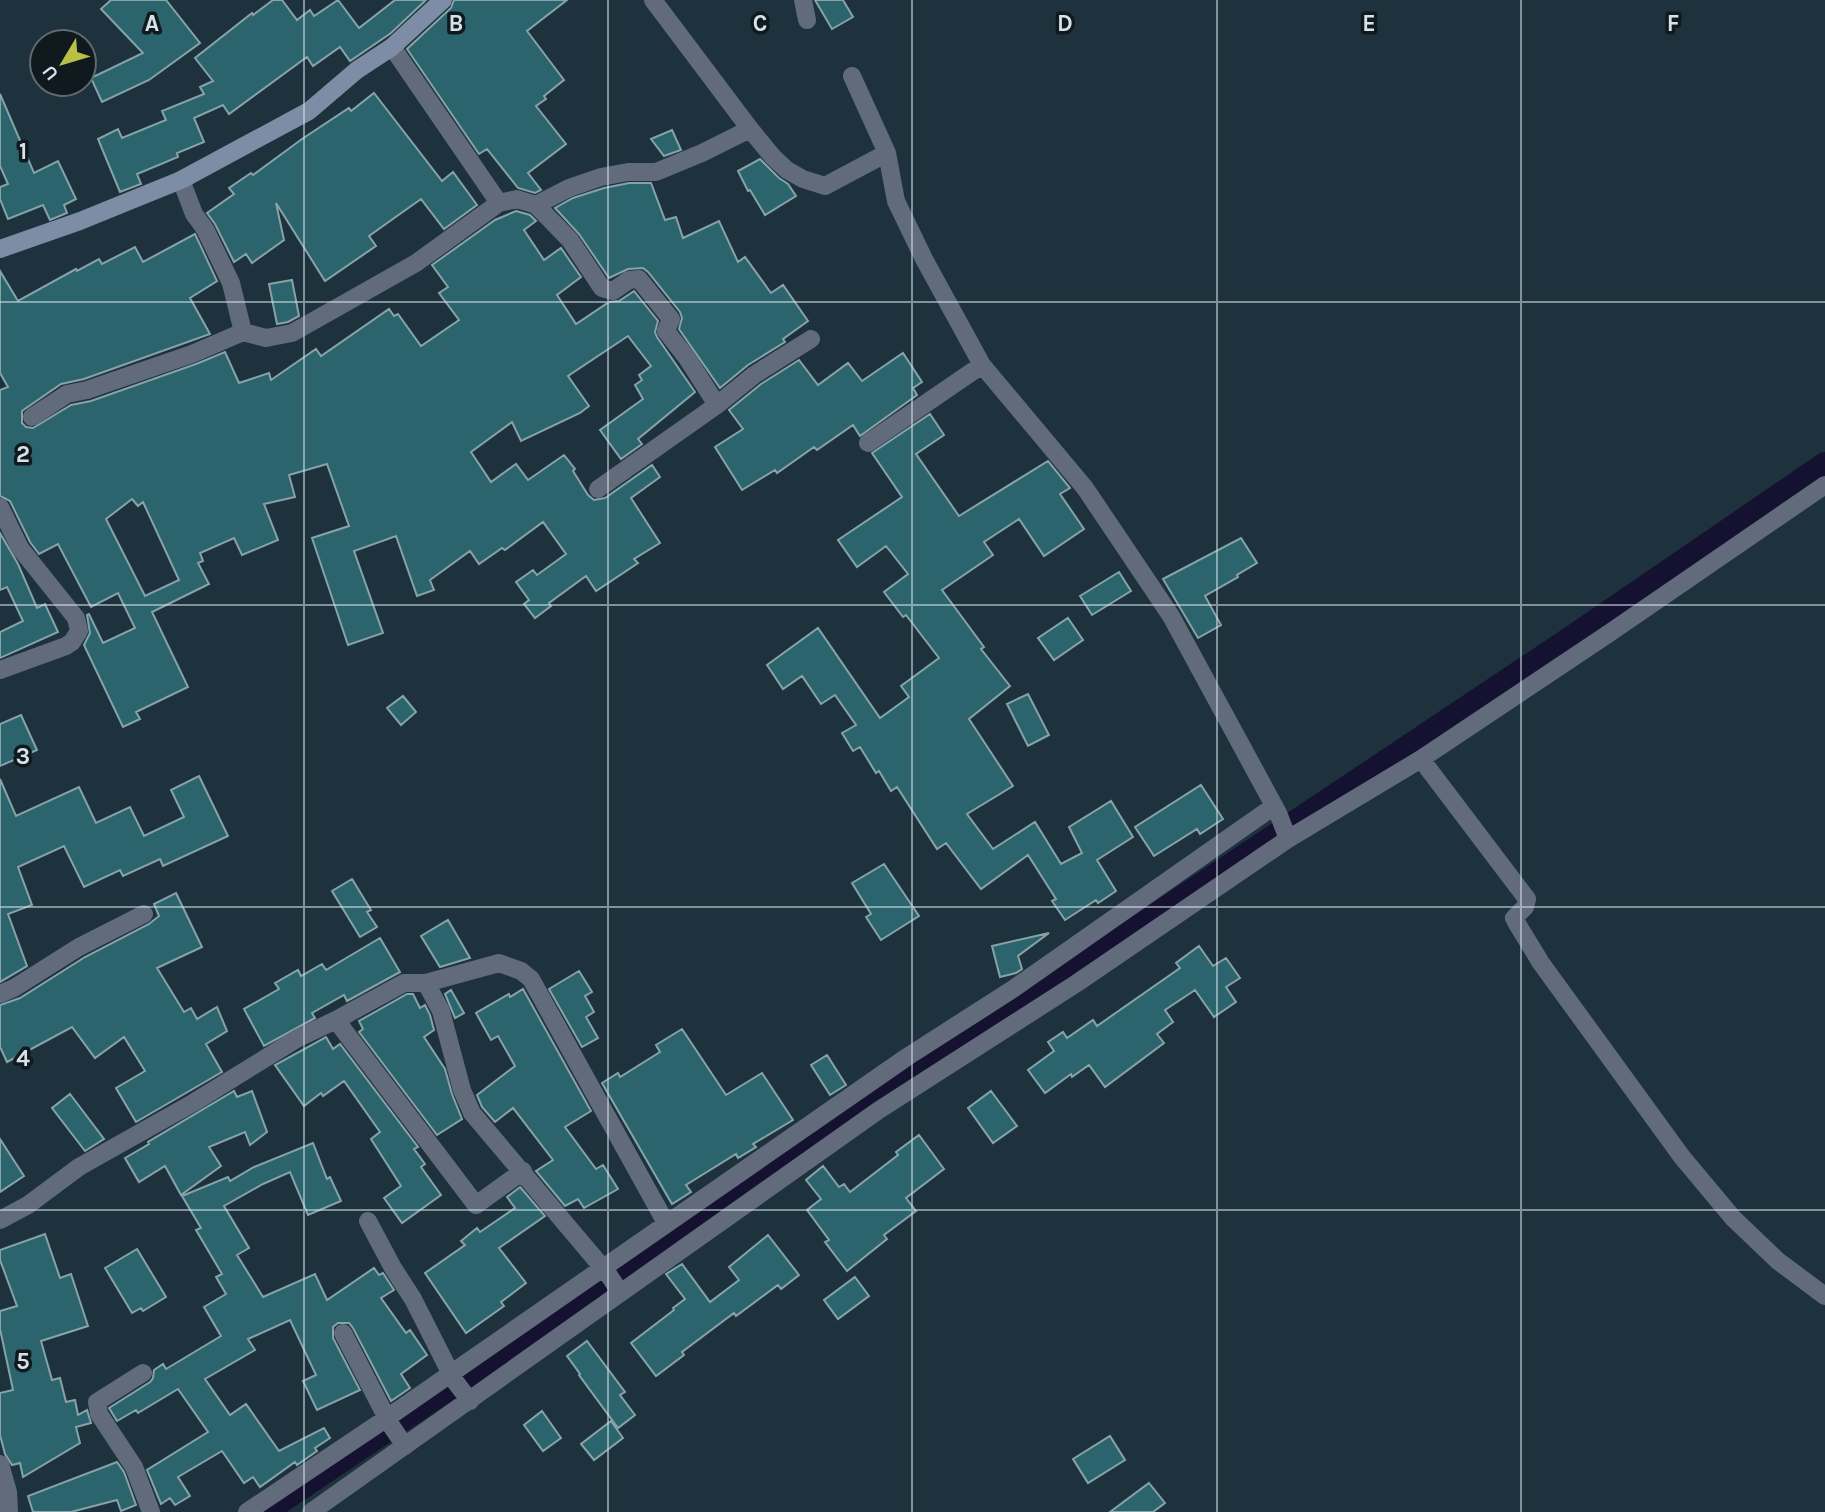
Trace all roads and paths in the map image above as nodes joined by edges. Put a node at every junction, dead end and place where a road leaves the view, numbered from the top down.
1 (443, 0) edge
2 (653, 0) edge
3 (803, 0) edge
4 (807, 20) dead end
5 (392, 47) junction
6 (852, 76) dead end
7 (750, 129) junction
8 (887, 153) junction
9 (181, 180) junction
10 (499, 203) junction
11 (536, 205) junction
12 (0, 250) edge
13 (243, 332) junction
14 (811, 339) dead end
15 (982, 365) junction
16 (716, 405) junction
17 (32, 417) dead end
18 (868, 443) dead end
19 (1825, 485) edge
20 (598, 489) dead end
21 (0, 507) edge
22 (0, 670) edge
23 (1421, 759) junction
24 (1282, 822) junction
25 (144, 914) dead end
26 (426, 983) junction
27 (0, 994) edge
28 (336, 1020) junction
29 (523, 1171) junction
30 (0, 1220) edge
31 (368, 1221) dead end
32 (666, 1223) junction
33 (611, 1280) junction
34 (1825, 1296) edge
35 (342, 1333) dead end
36 (143, 1373) dead end
37 (460, 1387) junction
38 (396, 1432) junction
39 (0, 1464) edge
40 (9, 1512) edge
41 (150, 1512) edge
42 (247, 1512) edge
43 (311, 1512) edge

1 - 5 street
2 - 7 street
3 - 4 street
5 - 9 street
5 - 10 street
6 - 8 street
7 - 8 street
7 - 11 street
8 - 15 street
9 - 12 street
9 - 13 street
10 - 11 street
10 - 13 street
11 - 16 street
13 - 17 street
14 - 16 street
15 - 18 street
15 - 24 street
16 - 20 street
19 - 23 street
21 - 22 street
23 - 24 street
23 - 34 street
24 - 32 street
24 - 33 street
25 - 27 street
26 - 28 street
26 - 29 street
26 - 32 street
28 - 29 street
28 - 30 street
29 - 33 street
31 - 37 street
32 - 33 street
33 - 37 street
33 - 37 street
35 - 38 street
36 - 41 street
37 - 38 street
37 - 38 street
38 - 42 street
38 - 43 street
39 - 40 street

